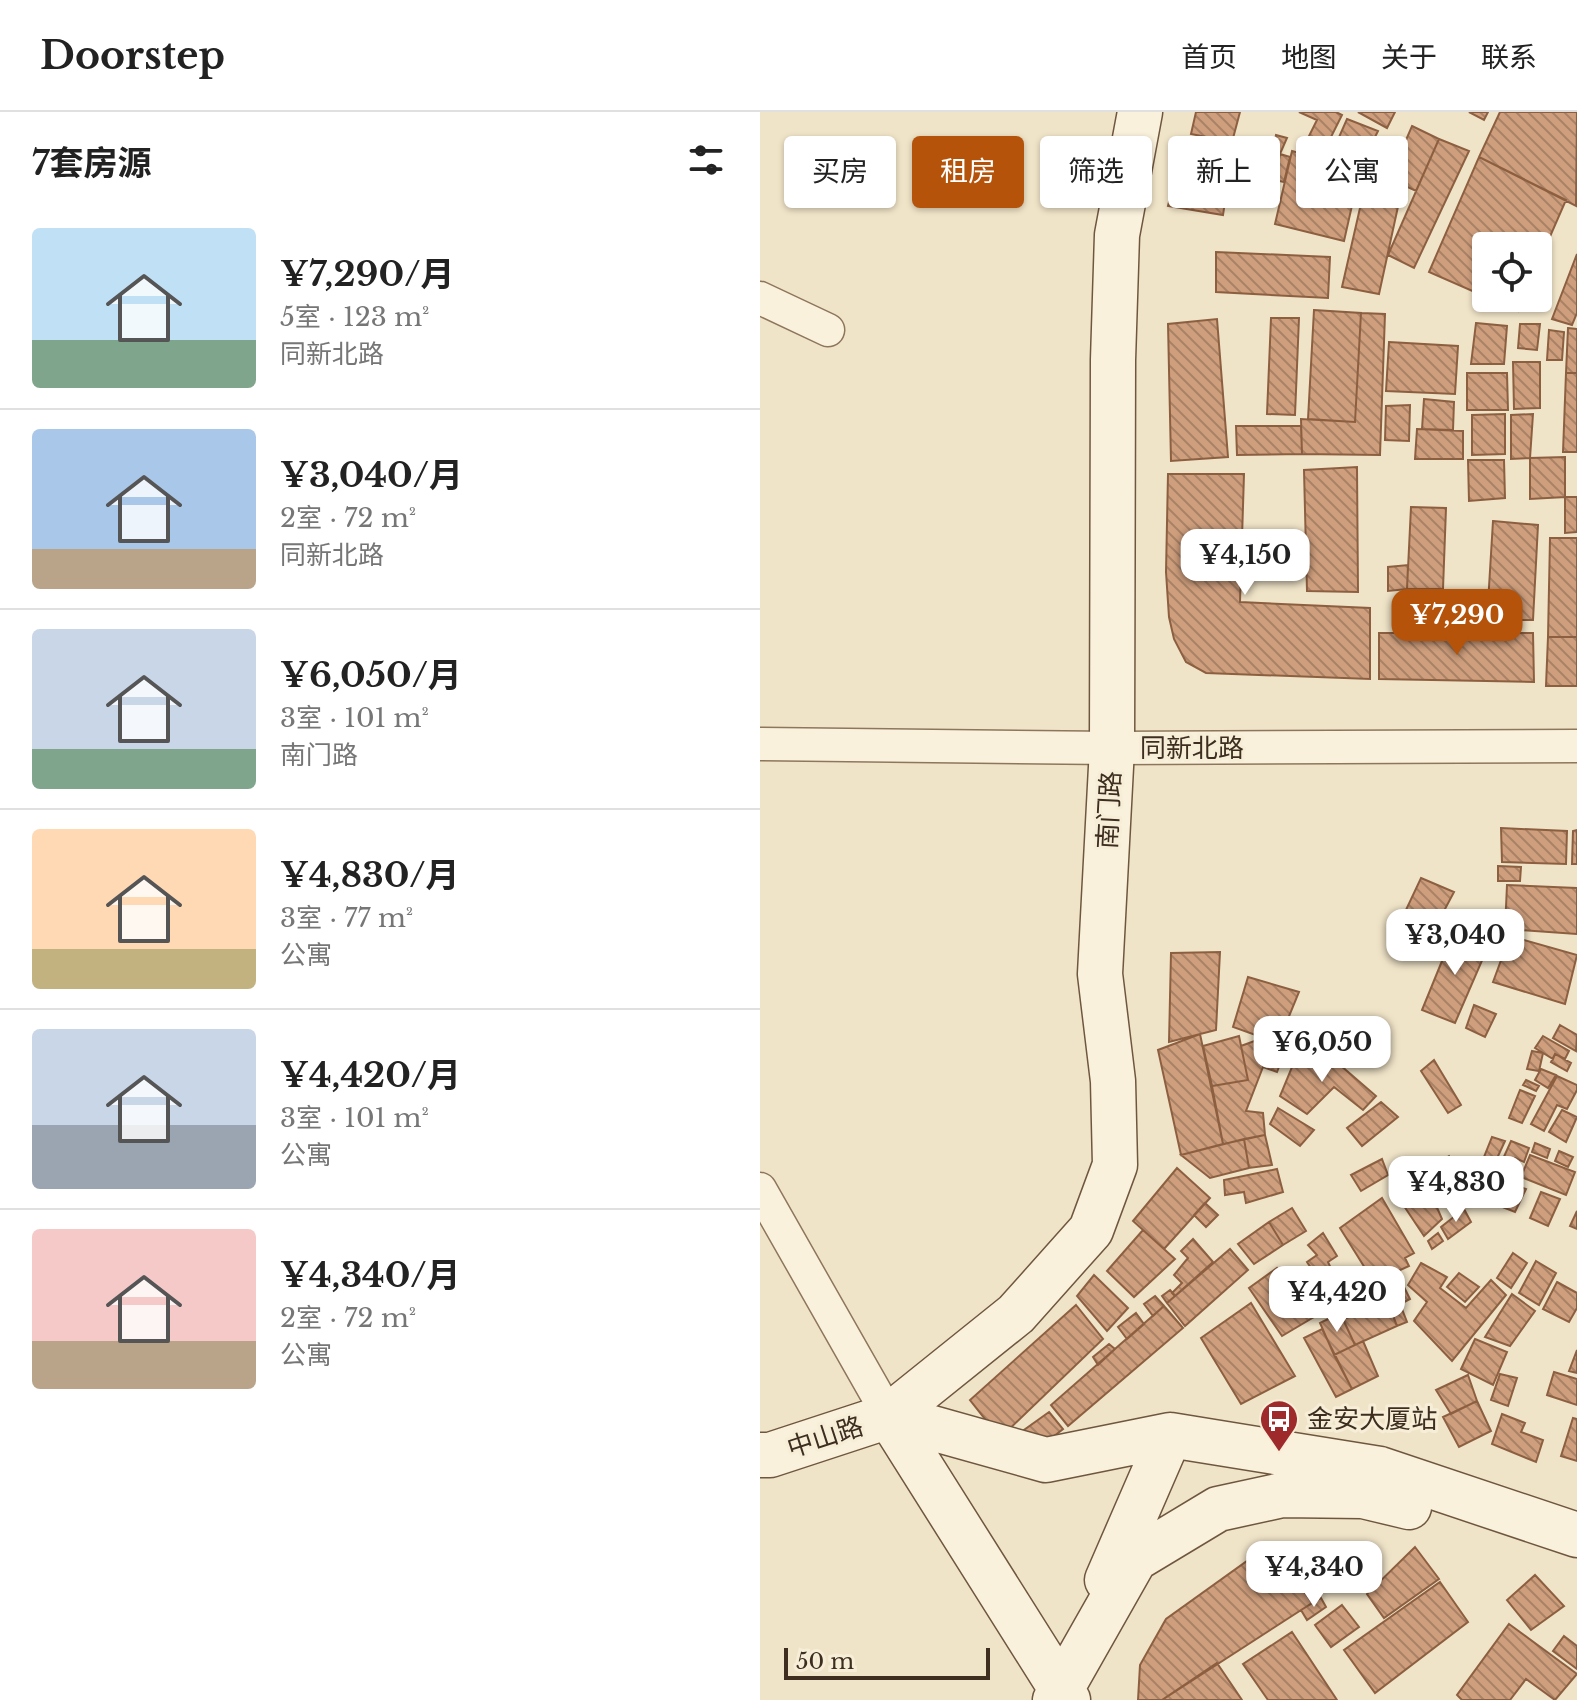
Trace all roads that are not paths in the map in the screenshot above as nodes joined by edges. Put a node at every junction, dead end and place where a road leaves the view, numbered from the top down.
1 (1140, 112) edge
2 (760, 298) edge
3 (828, 330) dead end
4 (760, 744) edge
5 (1577, 746) edge
6 (1112, 748) junction
7 (760, 1189) edge
8 (889, 1416) junction
9 (1170, 1435) junction
10 (760, 1455) edge
11 (1577, 1535) edge
12 (1577, 1564) edge
13 (1062, 1696) edge

1 - 6 main road, 南门路
2 - 3 street
4 - 6 street, 同新北路
5 - 6 street, 同新北路
6 - 8 main road, 南门路
7 - 8 street
8 - 9 main road
8 - 10 main road, 中山路
8 - 13 main road
9 - 11 main road
9 - 13 main road
12 - 13 main road

